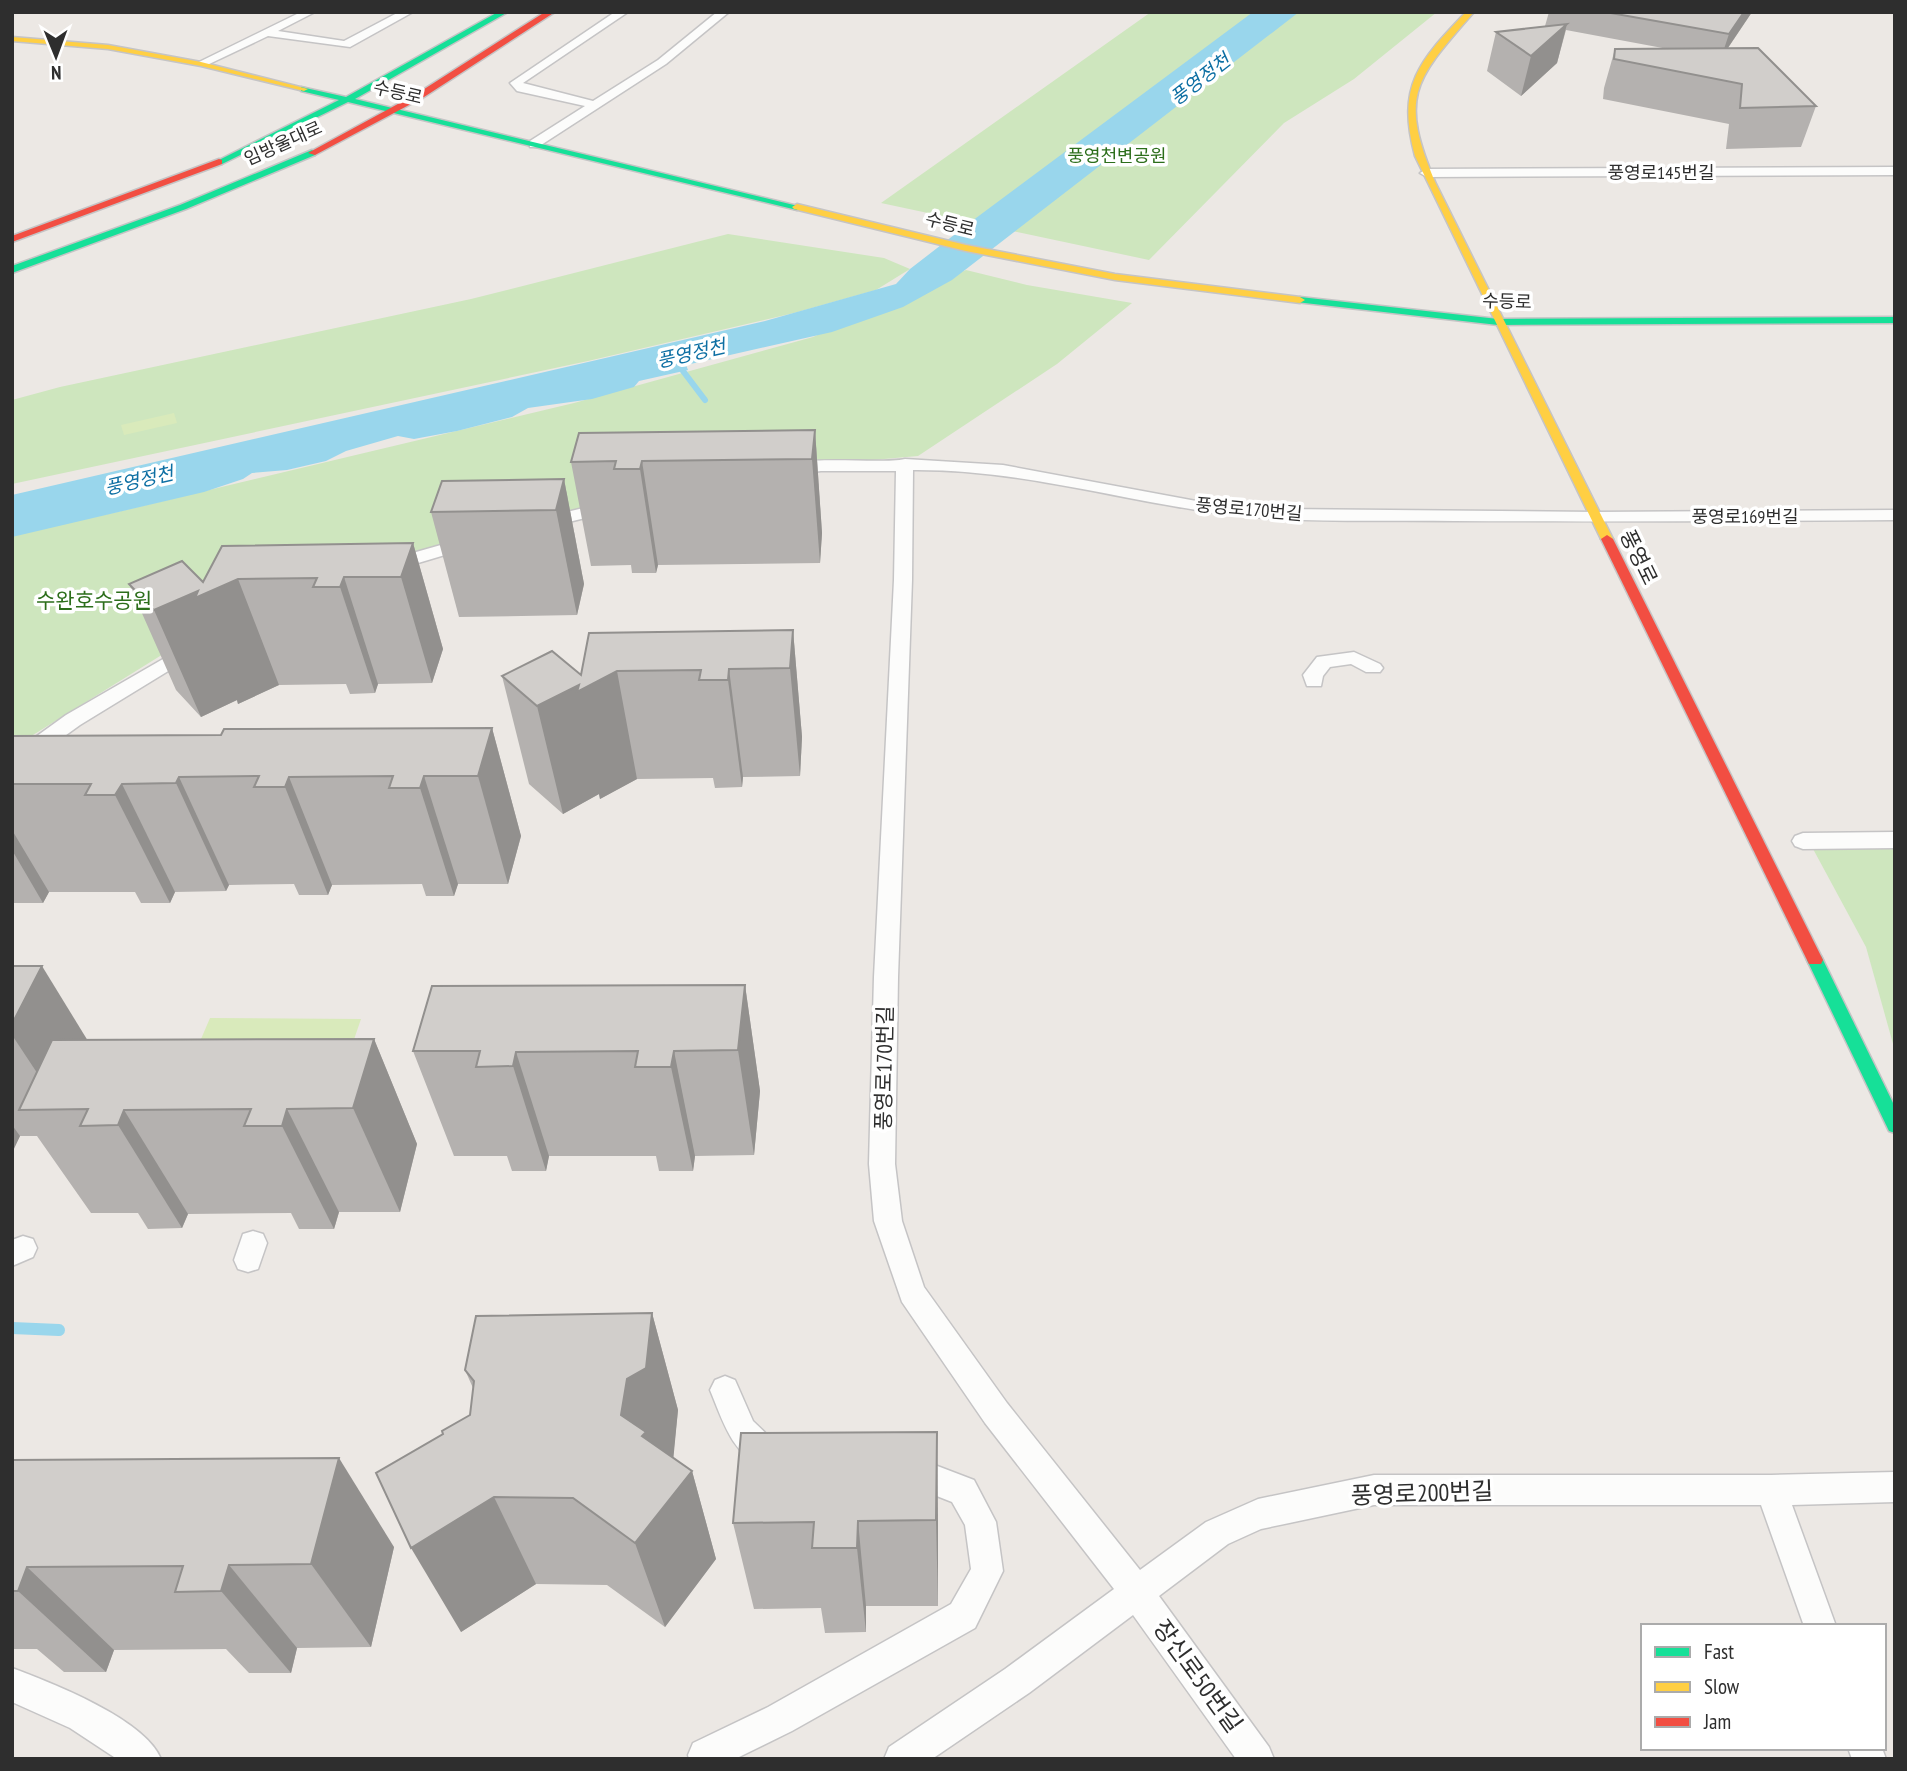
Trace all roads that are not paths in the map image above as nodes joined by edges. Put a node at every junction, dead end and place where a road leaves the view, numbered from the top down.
1 (310, 12) edge
2 (408, 12) edge
3 (503, 12) edge
4 (551, 12) edge
5 (623, 12) edge
6 (724, 12) edge
7 (1471, 12) edge
8 (267, 33) junction
9 (12, 39) edge
10 (201, 64) junction
11 (349, 100) junction
12 (595, 105) junction
13 (394, 110) junction
14 (534, 144) junction
15 (1895, 172) edge
16 (1427, 173) junction
17 (12, 239) edge
18 (12, 270) edge
19 (1895, 320) edge
20 (1498, 322) junction
21 (905, 464) junction
22 (762, 472) edge
23 (636, 500) edge
24 (1895, 515) edge
25 (1596, 517) junction
26 (516, 530) edge
27 (489, 537) edge
28 (366, 574) edge
29 (200, 645) dead end
30 (1373, 668) dead end
31 (1314, 682) dead end
32 (12, 764) edge
33 (1895, 840) edge
34 (1803, 841) dead end
35 (1895, 1126) edge
36 (725, 1390) dead end
37 (799, 1464) edge
38 (878, 1475) edge
39 (1895, 1487) edge
40 (1771, 1490) junction
41 (1138, 1594) junction
42 (1820, 1624) edge
43 (12, 1685) edge
44 (705, 1755) dead end
45 (144, 1759) edge
46 (901, 1759) edge
47 (1257, 1759) edge

1 - 8 street
2 - 8 street
3 - 11 main road, 임방울대로
4 - 13 main road, 임방울대로
5 - 12 street
6 - 12 street
7 - 16 main road, 풍영로
8 - 10 street
9 - 10 main road, 수등로
10 - 11 main road, 수등로
11 - 13 main road, 수등로
11 - 17 main road, 임방울대로
12 - 14 street
13 - 14 main road, 수등로
13 - 18 main road, 임방울대로
14 - 20 main road, 수등로
15 - 16 street, 풍영로145번길
16 - 20 main road, 풍영로
19 - 20 main road, 수등로
20 - 25 main road, 풍영로
21 - 22 street, 풍영로170번길
21 - 25 street, 풍영로170번길
21 - 41 street, 풍영로170번길
23 - 26 street
24 - 25 street, 풍영로169번길
25 - 35 main road, 풍영로
27 - 28 street
29 - 32 street
30 - 31 street
33 - 34 street
36 - 37 street
38 - 44 street
39 - 40 street, 풍영로200번길
40 - 41 street, 풍영로200번길
40 - 42 street
41 - 46 street, 풍영로200번길
41 - 47 street, 장신로50번길
43 - 45 street

